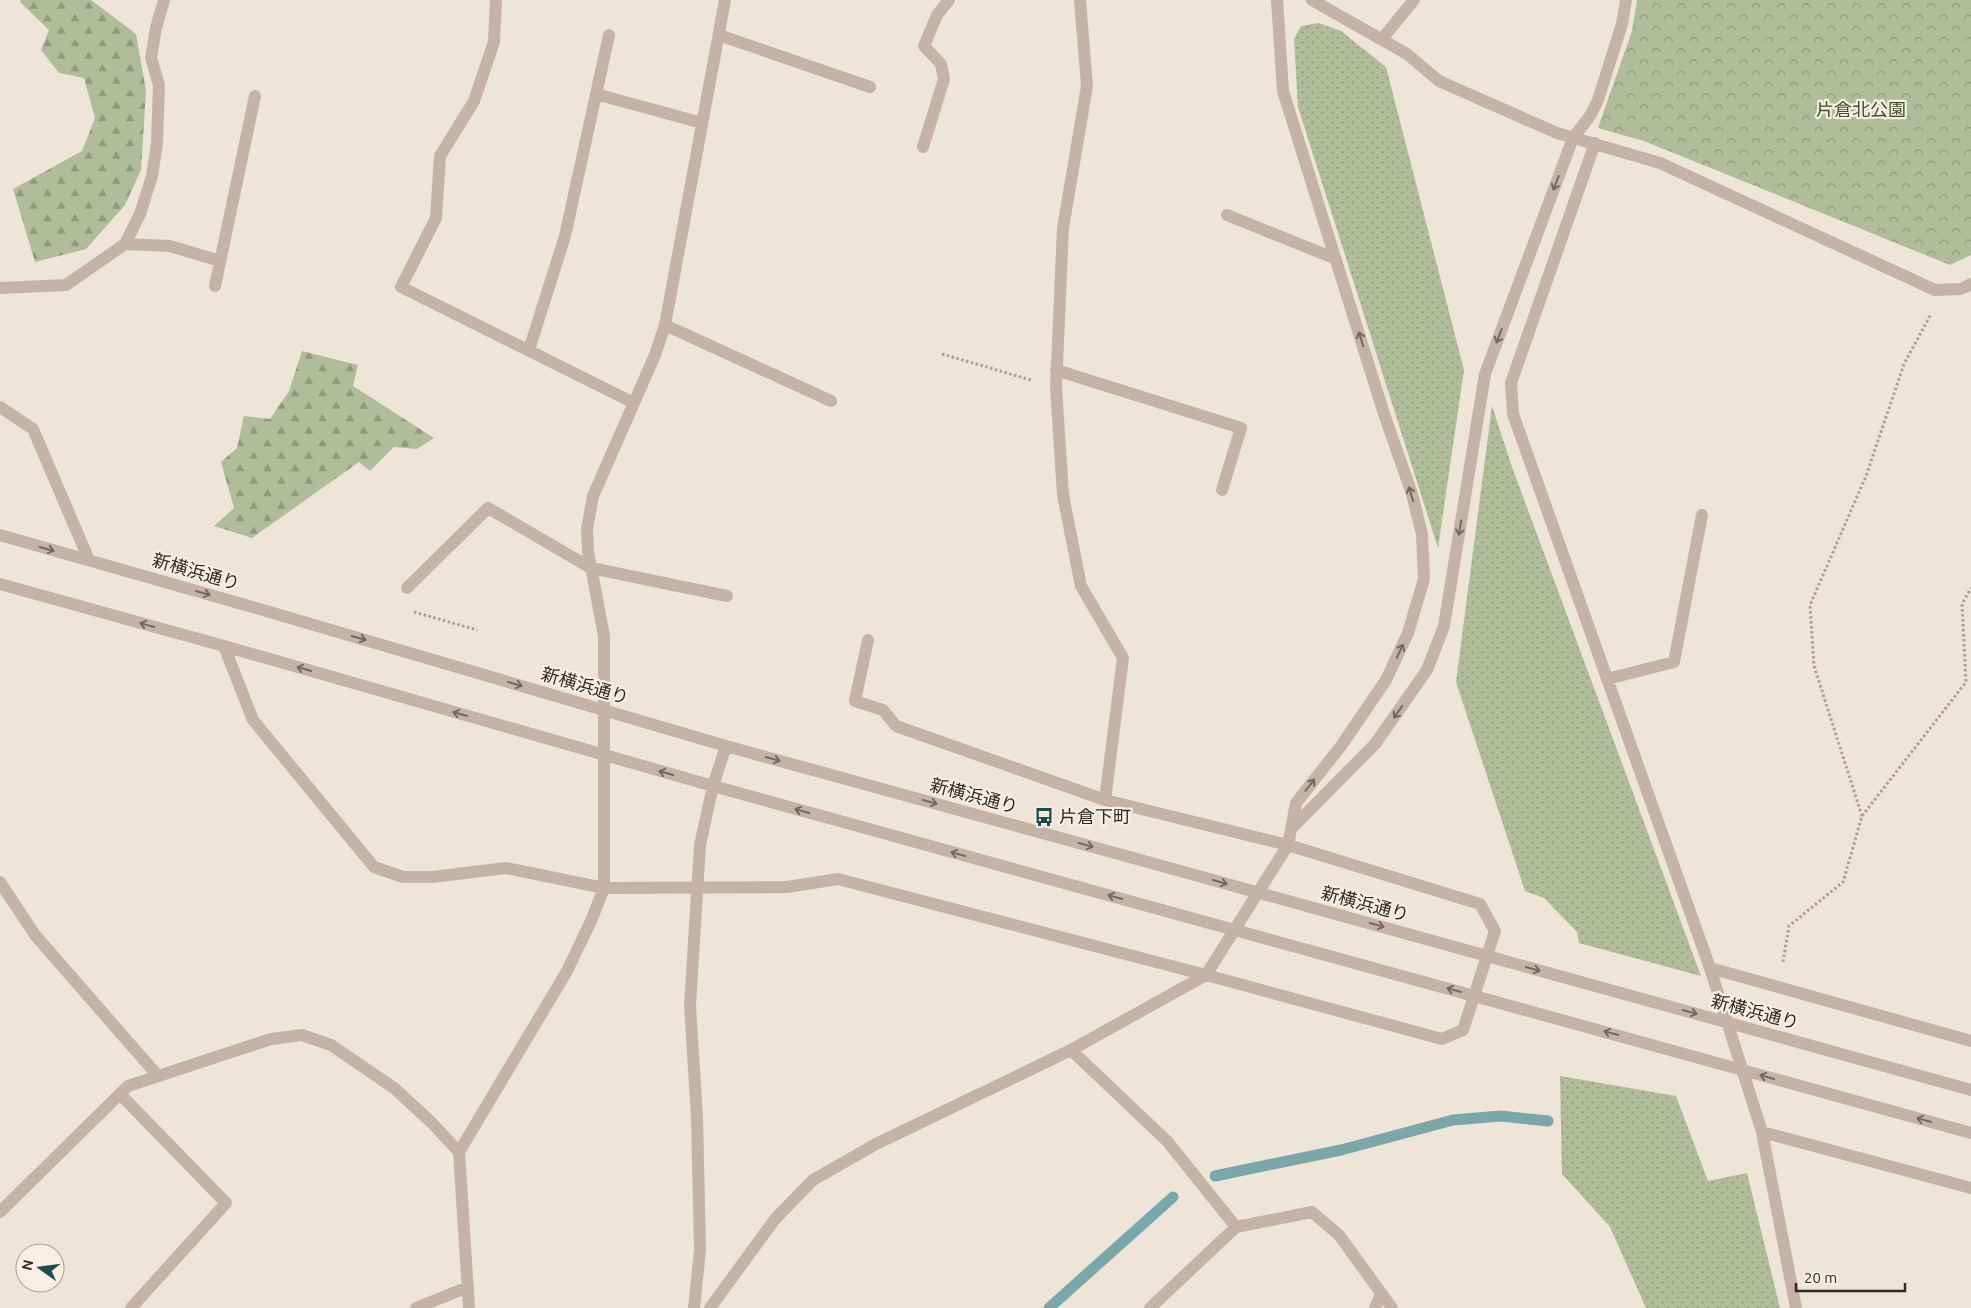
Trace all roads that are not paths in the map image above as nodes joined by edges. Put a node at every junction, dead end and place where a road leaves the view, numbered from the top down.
1 (164, 0) edge
2 (496, 0) edge
3 (725, 0) edge
4 (950, 0) edge
5 (1080, 0) edge
6 (1276, 0) edge
7 (1312, 0) edge
8 (1414, 0) edge
9 (1626, 0) edge
10 (609, 35) dead end
11 (718, 35) junction
12 (1382, 39) junction
13 (870, 87) dead end
14 (596, 94) junction
15 (254, 96) dead end
16 (702, 123) junction
17 (1574, 138) junction
18 (1595, 142) junction
19 (923, 147) dead end
20 (1227, 215) dead end
21 (125, 244) junction
22 (1336, 259) junction
23 (220, 261) junction
24 (1971, 284) edge
25 (215, 286) dead end
26 (0, 288) edge
27 (665, 325) junction
28 (529, 350) junction
29 (1056, 370) junction
30 (830, 400) dead end
31 (634, 403) junction
32 (0, 407) edge
33 (1222, 490) dead end
34 (1702, 515) dead end
35 (0, 535) edge
36 (89, 560) junction
37 (591, 568) junction
38 (0, 584) edge
39 (407, 588) dead end
40 (727, 596) dead end
41 (868, 640) dead end
42 (224, 646) junction
43 (1606, 679) junction
44 (726, 746) junction
45 (713, 786) junction
46 (1105, 800) junction
47 (1291, 829) junction
48 (1288, 845) junction
49 (0, 882) edge
50 (604, 888) junction
51 (1710, 968) junction
52 (1206, 975) junction
53 (1971, 1041) edge
54 (1071, 1050) junction
55 (158, 1076) junction
56 (1971, 1090) edge
57 (120, 1094) junction
58 (1762, 1132) junction
59 (1971, 1133) edge
60 (459, 1152) junction
61 (1971, 1188) edge
62 (0, 1212) edge
63 (1236, 1226) junction
64 (468, 1287) junction
65 (1381, 1294) junction
66 (131, 1308) edge
67 (416, 1308) edge
68 (469, 1308) edge
69 (694, 1308) edge
70 (710, 1308) edge
71 (1150, 1308) edge
72 (1375, 1308) edge
73 (1392, 1308) edge
74 (1796, 1308) edge

1 - 21 street
2 - 28 street
3 - 11 street
4 - 19 street
5 - 29 street
6 - 22 street
7 - 12 street
8 - 12 street
9 - 17 street
10 - 14 street
11 - 13 street
11 - 16 street
12 - 17 street
14 - 16 street
14 - 28 street
15 - 23 street
16 - 27 street
17 - 18 street
17 -> 47 street
18 - 24 street
18 - 43 street
20 - 22 street
21 - 23 street
21 - 26 street
47 -> 22 street
23 - 25 street
27 - 30 street
27 - 31 street
28 - 31 street
29 - 33 street
29 - 46 street
31 - 37 street
32 - 36 street
34 - 43 street
35 -> 36 street, 新横浜通り
36 -> 44 street, 新横浜通り
37 - 39 street
37 - 40 street
37 - 50 street, bridge
42 -> 38 street
41 - 46 street
45 -> 42 street
42 - 50 street
43 - 51 street
44 - 45 street
44 -> 56 street, 新横浜通り, bridge
59 -> 45 street, bridge
45 - 69 street
46 - 48 street
47 - 48 street
48 - 52 street
48 - 52 street
49 - 55 street
50 - 52 street, bridge
50 - 60 street
51 - 53 street
51 - 58 street
52 - 54 street
54 - 63 street
54 - 70 street
55 - 57 street
55 - 60 street
57 - 62 street
57 - 66 street
58 - 61 street
58 - 74 street
60 - 64 street
63 - 65 street
63 - 71 street
64 - 67 street
64 - 68 street
65 - 72 street
65 - 73 street

